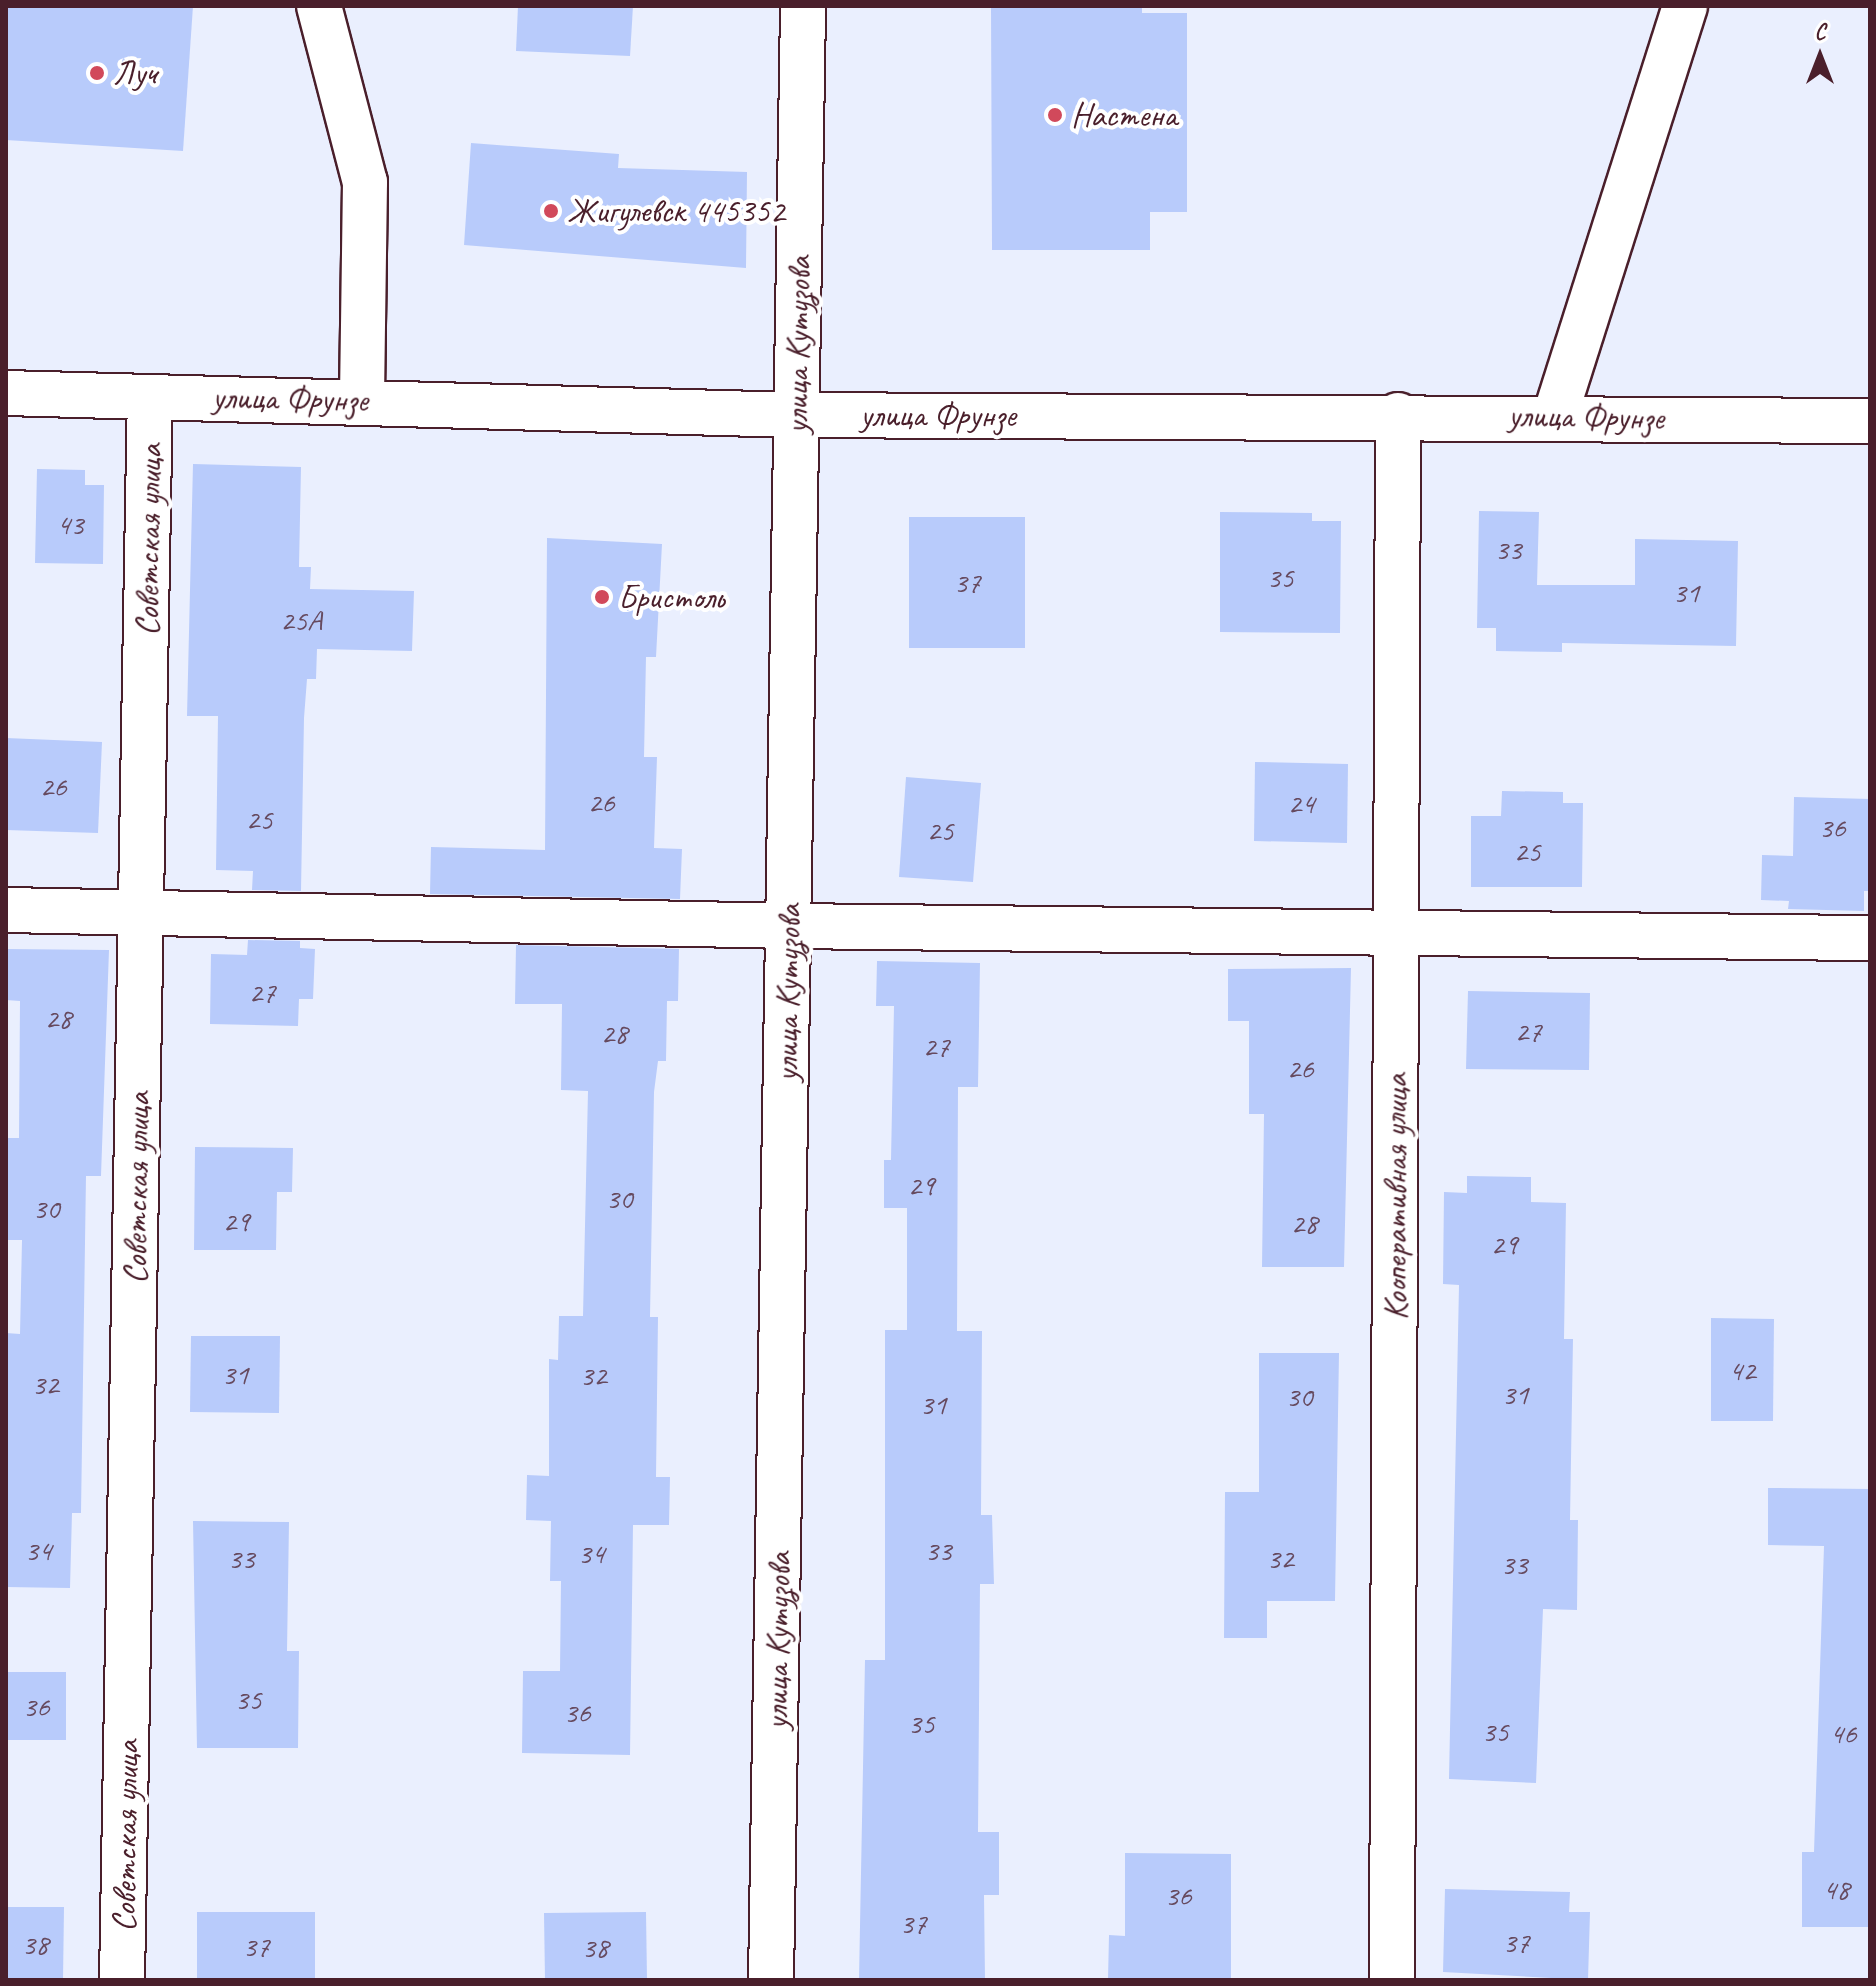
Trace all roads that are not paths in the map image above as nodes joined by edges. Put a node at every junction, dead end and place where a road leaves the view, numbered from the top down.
1 (319, 6) edge
2 (803, 6) edge
3 (1685, 6) edge
4 (6, 393) edge
5 (150, 397) junction
6 (362, 399) junction
7 (796, 415) junction
8 (1398, 415) junction
9 (1555, 416) junction
10 (1870, 421) edge
11 (6, 910) edge
12 (141, 912) junction
13 (788, 926) junction
14 (1396, 934) junction
15 (1870, 938) edge
16 (122, 1980) edge
17 (771, 1980) edge
18 (1392, 1980) edge

1 - 6 street
2 - 7 street, улица Кутузова
3 - 9 street
4 - 5 street, улица Фрунзе
5 - 6 street, улица Фрунзе
5 - 12 street, Советская улица
6 - 7 street, улица Фрунзе
7 - 8 street, улица Фрунзе
7 - 13 street, улица Кутузова
8 - 9 street, улица Фрунзе
8 - 14 street, Кооперативная улица
9 - 10 street, улица Фрунзе
11 - 12 street
12 - 13 street
12 - 16 street, Советская улица
13 - 14 street
13 - 17 street, улица Кутузова
14 - 15 street
14 - 18 street, Кооперативная улица

